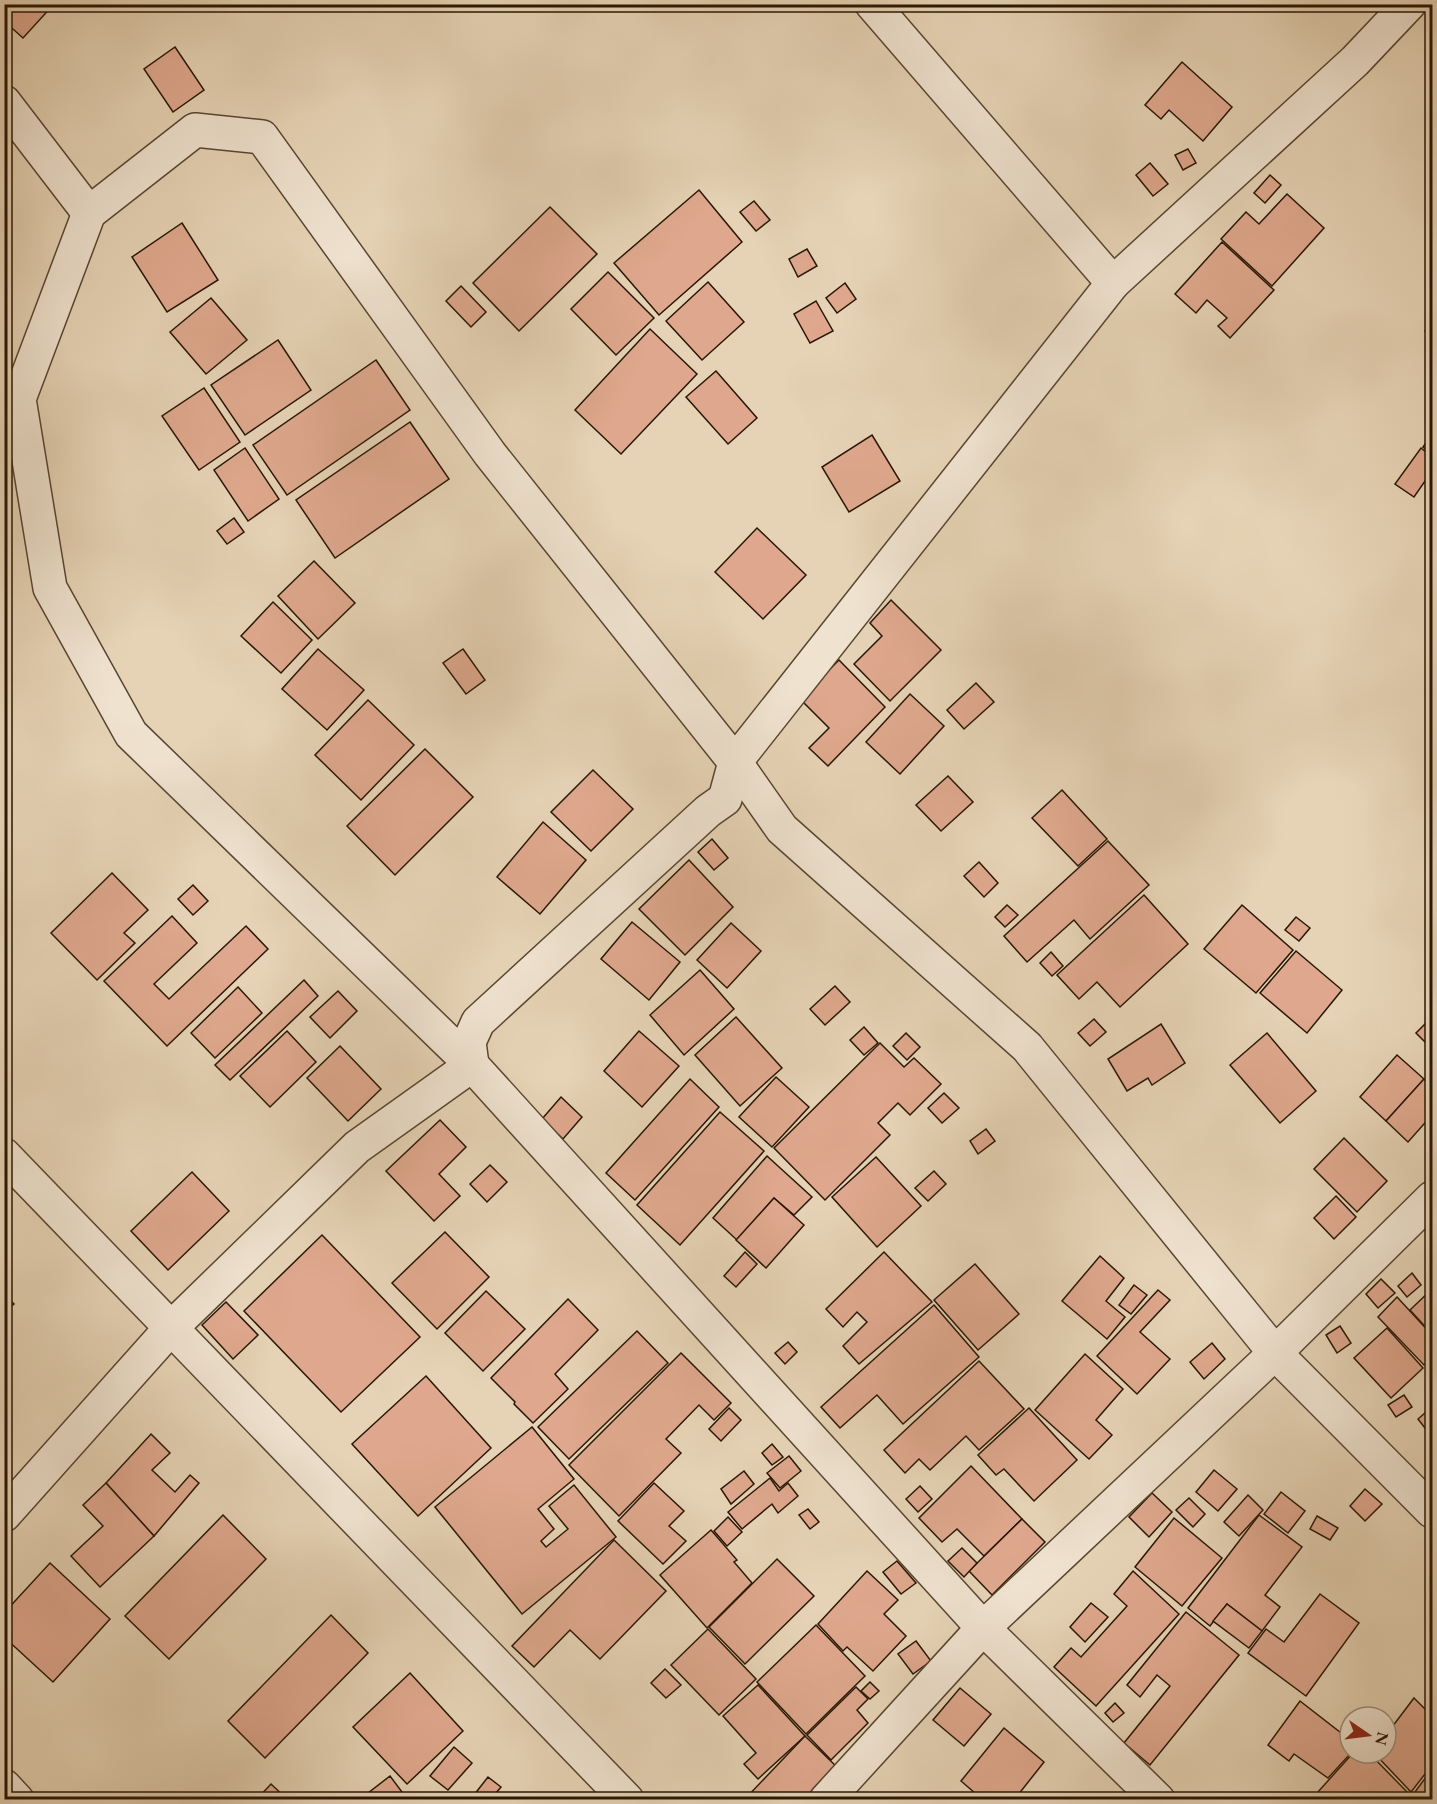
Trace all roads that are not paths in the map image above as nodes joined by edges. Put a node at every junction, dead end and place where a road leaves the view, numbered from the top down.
1 (872, 4) edge
2 (1409, 4) edge
3 (4, 102) edge
4 (89, 213) junction
5 (1113, 283) junction
6 (735, 762) junction
7 (472, 1065) junction
8 (4, 1155) edge
9 (1432, 1198) edge
10 (170, 1329) junction
11 (1275, 1353) junction
12 (1432, 1511) edge
13 (4, 1515) edge
14 (983, 1628) junction
15 (4, 1786) edge
16 (17, 1800) edge
17 (627, 1800) edge
18 (826, 1800) edge
19 (1158, 1800) edge

1 - 5 street
2 - 5 street
3 - 4 street
4 - 6 street
4 - 7 street
5 - 6 street
6 - 7 street
6 - 11 street
7 - 10 street
7 - 14 street
8 - 10 street
9 - 11 street
10 - 13 street
10 - 17 street
11 - 12 street
11 - 14 street
14 - 18 street
14 - 19 street
15 - 16 street

